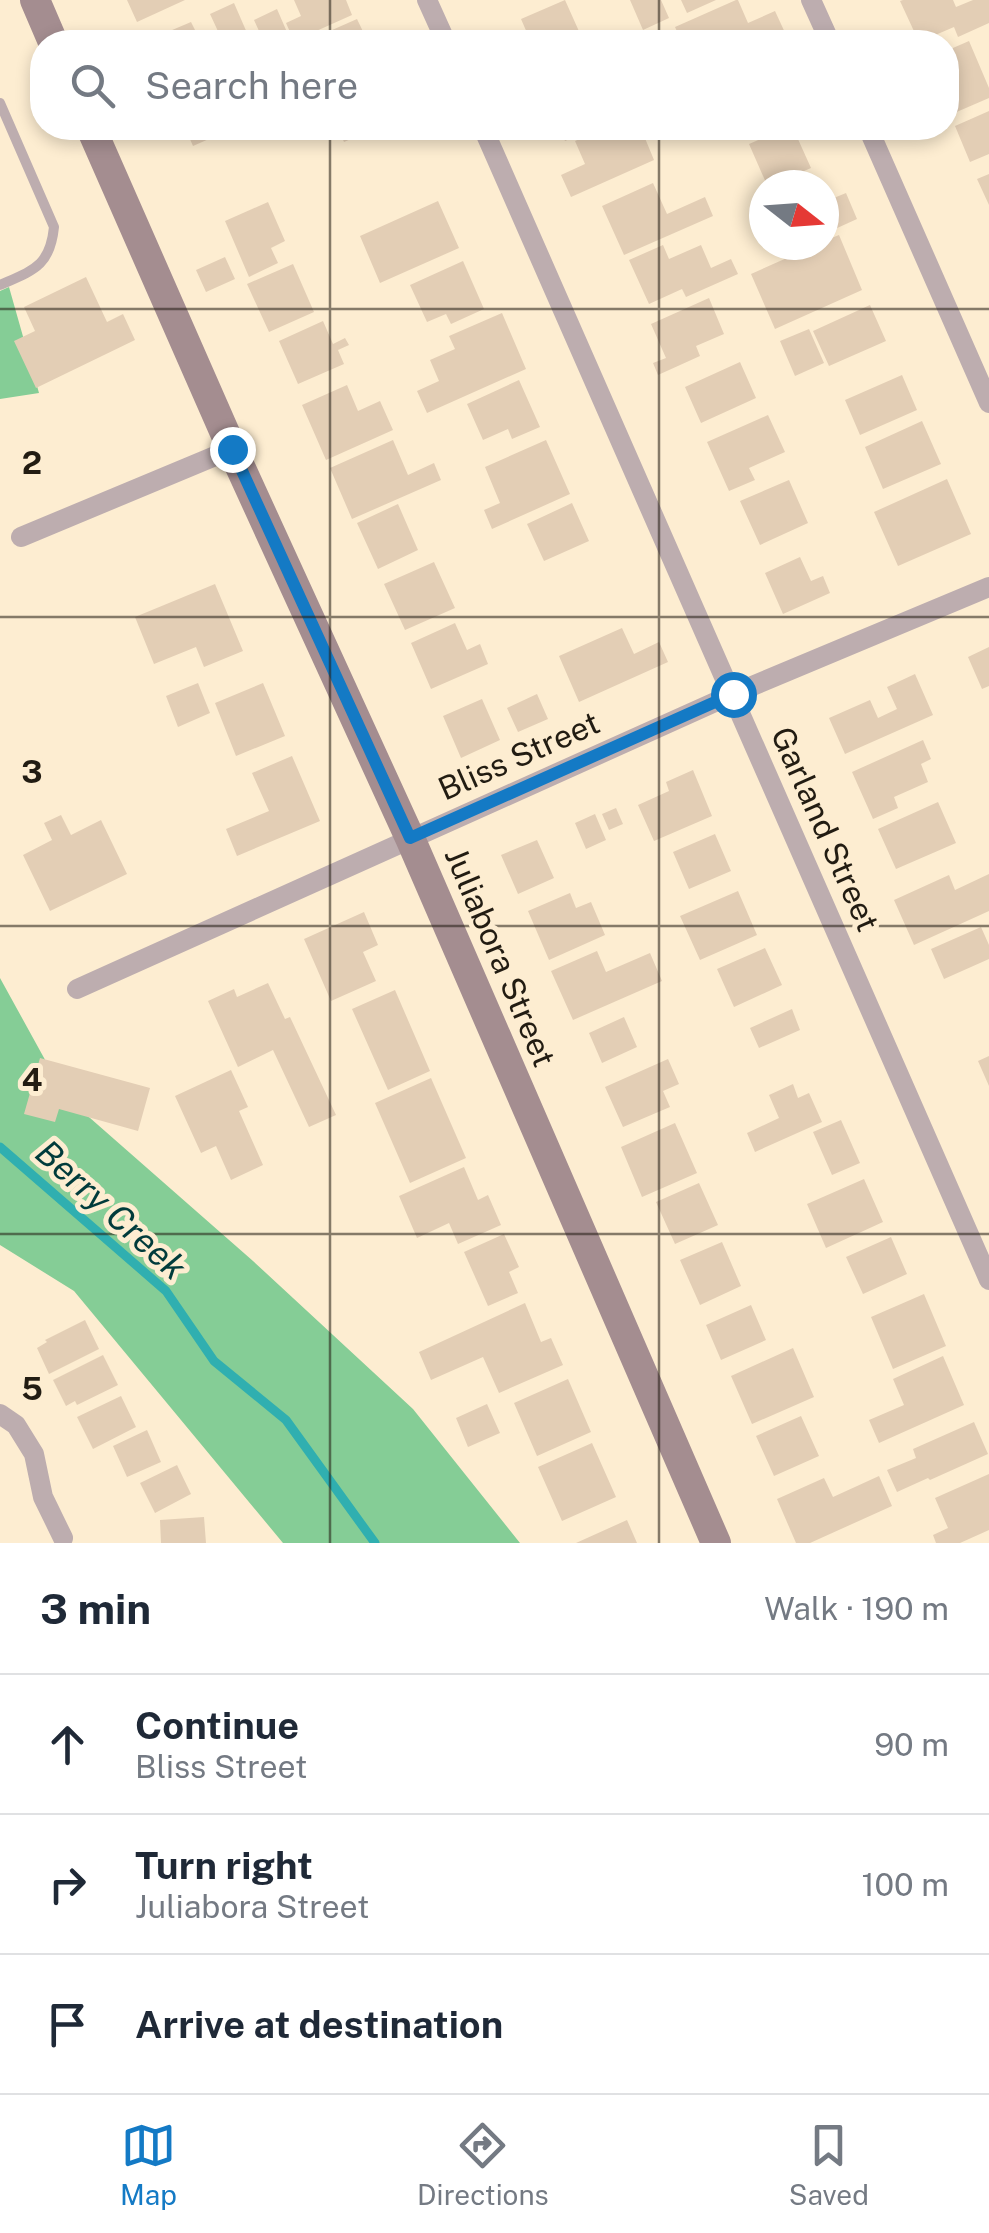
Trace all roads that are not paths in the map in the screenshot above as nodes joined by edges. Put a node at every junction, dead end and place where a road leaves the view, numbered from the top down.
1 (35, 0) edge
2 (427, 0) edge
3 (812, 0) edge
4 (48, 30) edge
5 (441, 30) edge
6 (825, 30) edge
7 (0, 103) edge
8 (95, 140) edge
9 (489, 140) edge
10 (873, 140) edge
11 (0, 285) edge
12 (989, 403) edge
13 (232, 449) junction
14 (21, 537) dead end
15 (989, 587) edge
16 (733, 694) junction
17 (410, 838) junction
18 (76, 989) dead end
19 (989, 1280) edge
20 (0, 1414) edge
21 (63, 1538) dead end
22 (716, 1543) edge

1 - 4 street
2 - 5 street
3 - 6 street
7 - 11 lane
8 - 13 street, Juliabora Street
9 - 16 street, Garland Street
10 - 12 street
13 - 14 street
13 - 17 street, Juliabora Street
15 - 16 street, Bliss Street
16 - 17 street, Bliss Street
16 - 19 street, Garland Street
17 - 18 street, Bliss Street
17 - 22 street, Juliabora Street
20 - 21 street

